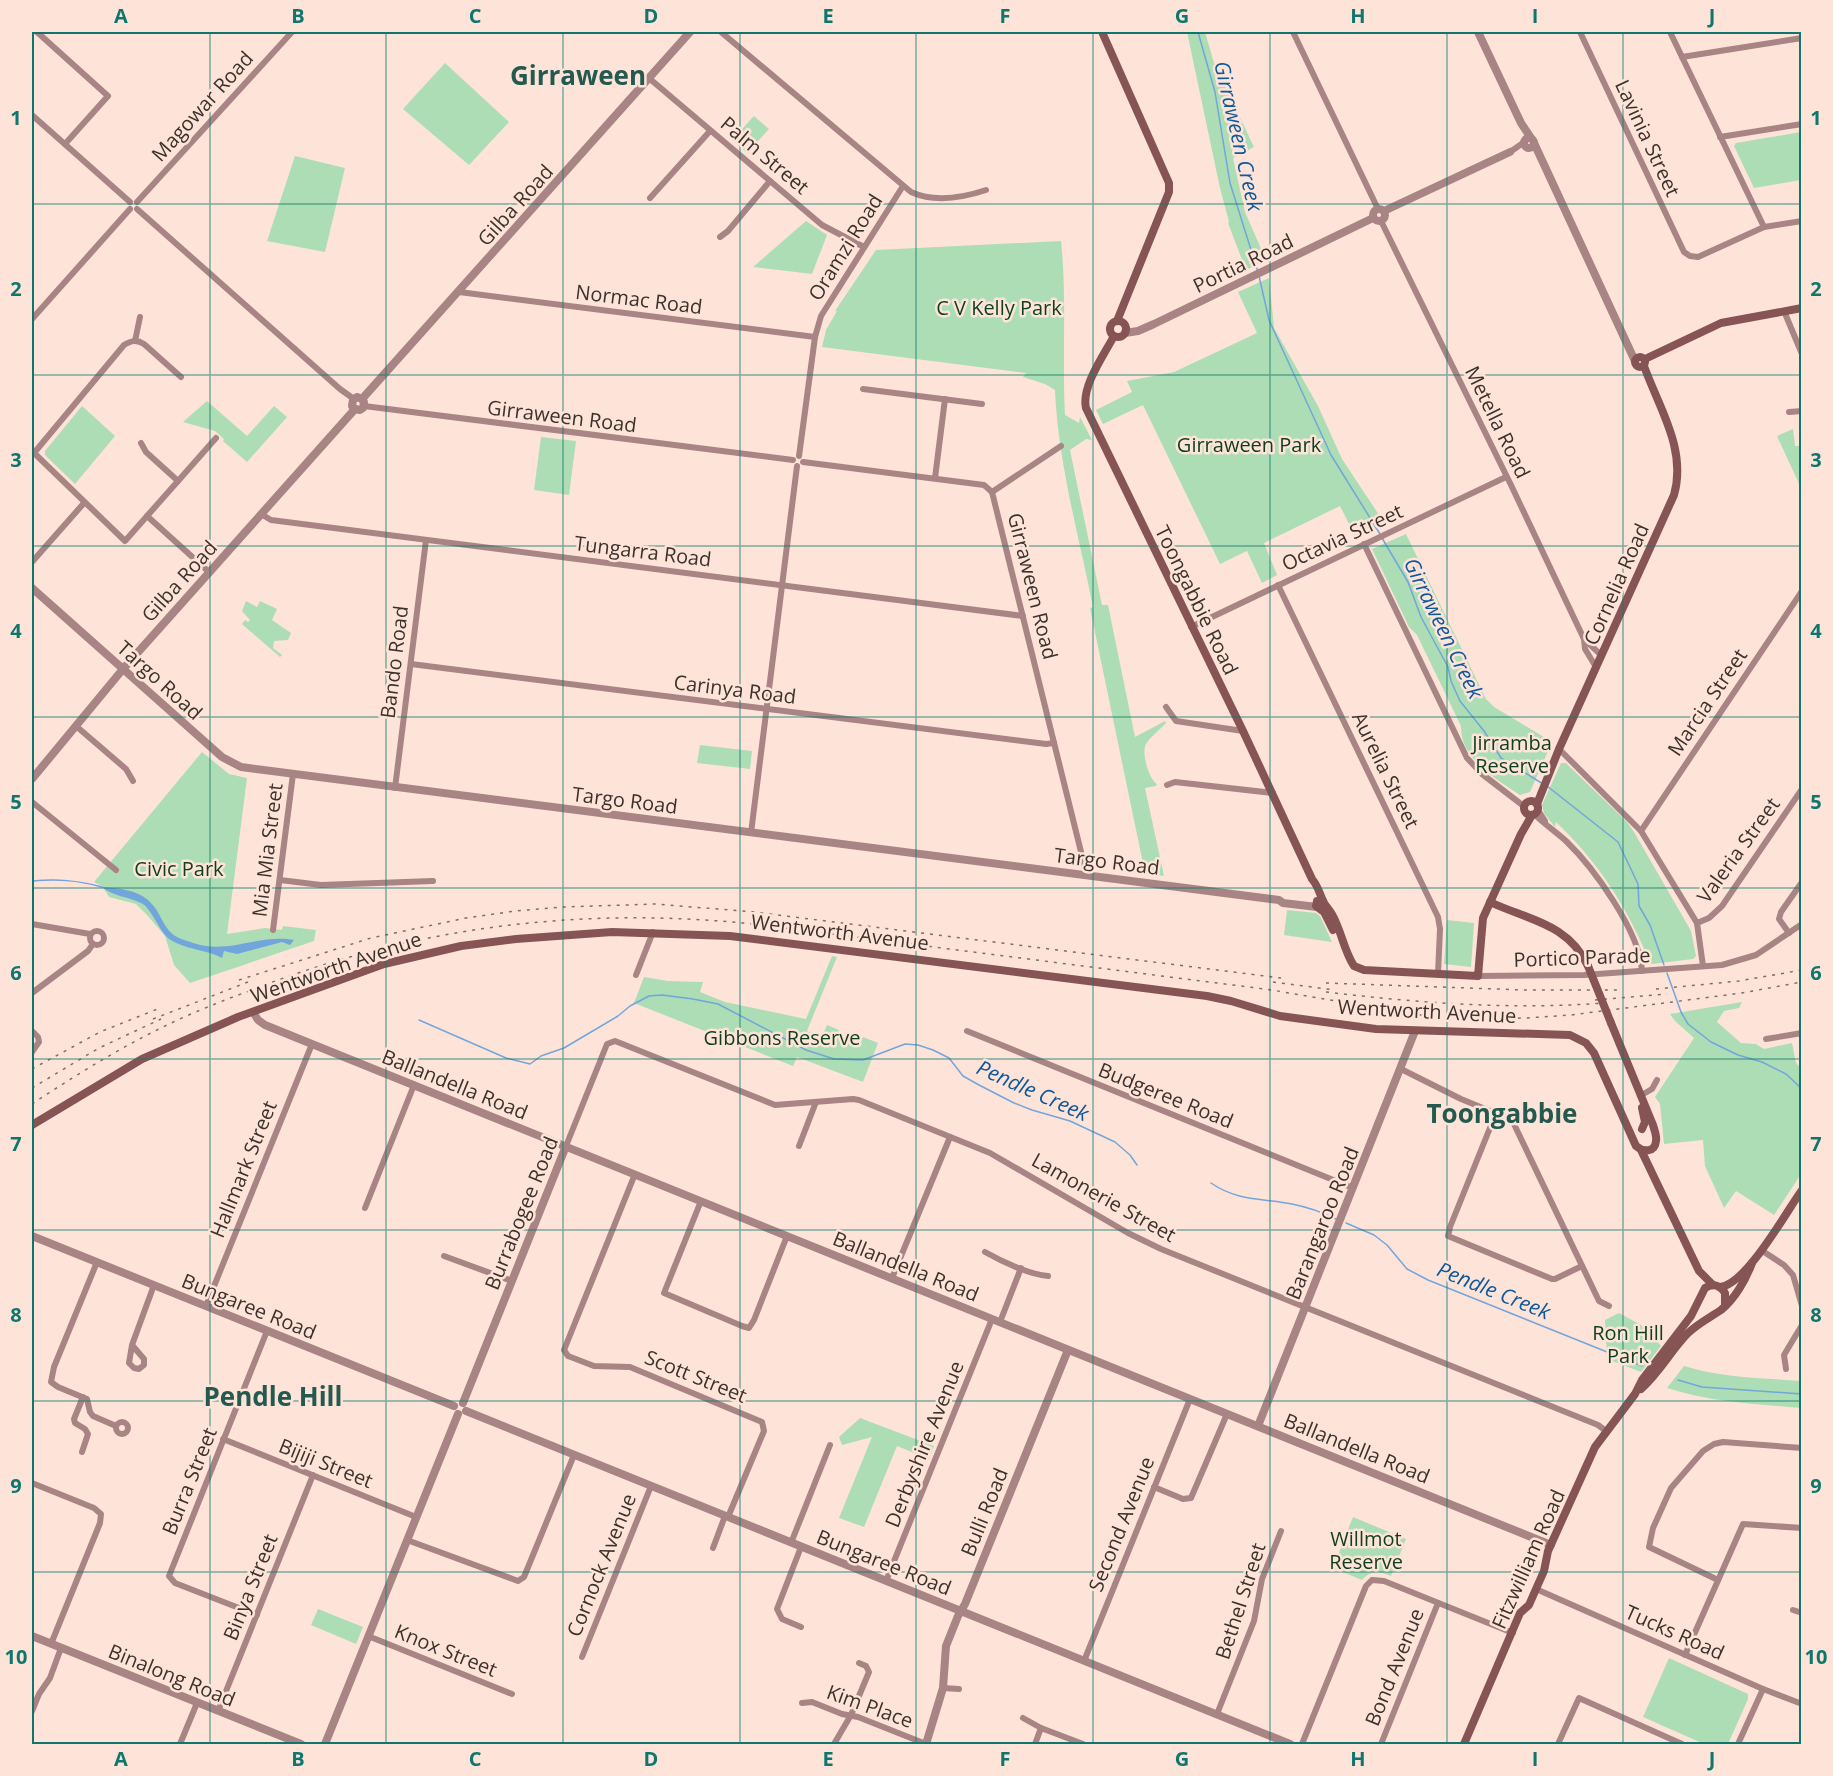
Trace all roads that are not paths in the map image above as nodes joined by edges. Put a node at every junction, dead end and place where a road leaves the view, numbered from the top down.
1 (37, 32) edge
2 (292, 32) edge
3 (690, 32) edge
4 (721, 32) edge
5 (1102, 32) edge
6 (1293, 32) edge
7 (1478, 32) edge
8 (1580, 32) edge
9 (1670, 32) edge
10 (1802, 38) edge
11 (1683, 57) junction
12 (650, 79) junction
13 (32, 115) edge
14 (1802, 124) edge
15 (710, 130) junction
16 (1720, 137) junction
17 (1528, 143) junction
18 (65, 144) junction
19 (1510, 152) joint
20 (770, 181) junction
21 (903, 186) junction
22 (986, 190) dead end
23 (650, 198) dead end
24 (134, 206) junction
25 (1381, 210) junction
26 (1377, 220) junction
27 (1802, 221) edge
28 (1764, 227) junction
29 (720, 237) dead end
30 (864, 248) junction
31 (459, 292) junction
32 (1802, 308) edge
33 (1785, 310) junction
34 (140, 317) dead end
35 (32, 320) edge
36 (1118, 321) junction
37 (1125, 333) junction
38 (1114, 336) junction
39 (815, 337) junction
40 (135, 341) junction
41 (1802, 354) edge
42 (1640, 362) junction
43 (180, 377) dead end
44 (863, 389) dead end
45 (945, 399) junction
46 (360, 401) junction
47 (982, 404) dead end
48 (1802, 411) edge
49 (1789, 412) dead end
50 (216, 438) dead end
51 (141, 443) dead end
52 (1060, 446) dead end
53 (33, 452) edge
54 (798, 461) junction
55 (1506, 477) junction
56 (935, 478) junction
57 (178, 481) junction
58 (992, 492) junction
59 (84, 503) junction
60 (261, 514) junction
61 (147, 516) junction
62 (426, 540) junction
63 (1364, 544) junction
64 (32, 562) edge
65 (209, 572) junction
66 (782, 585) junction
67 (1278, 585) junction
68 (32, 588) edge
69 (1802, 591) edge
70 (1023, 616) junction
71 (1191, 627) junction
72 (1584, 639) junction
73 (1601, 655) junction
74 (411, 664) junction
75 (1596, 667) junction
76 (123, 669) junction
77 (1166, 707) dead end
78 (766, 709) junction
79 (76, 726) junction
80 (1243, 731) junction
81 (1054, 743) junction
82 (1559, 749) junction
83 (293, 774) junction
84 (32, 779) edge
85 (133, 781) dead end
86 (1167, 785) dead end
87 (395, 788) junction
88 (1802, 789) edge
89 (1273, 794) junction
90 (32, 802) edge
91 (1533, 806) junction
92 (1641, 831) junction
93 (751, 833) junction
94 (116, 870) dead end
95 (1085, 875) junction
96 (280, 880) junction
97 (433, 881) dead end
98 (1802, 882) edge
99 (1490, 902) junction
100 (1320, 904) junction
101 (1697, 923) junction
102 (32, 924) edge
103 (1802, 924) edge
104 (273, 930) dead end
105 (653, 932) junction
106 (1789, 933) junction
107 (90, 934) junction
108 (93, 944) junction
109 (1354, 966) joint
110 (1703, 966) junction
111 (1642, 971) junction
112 (1438, 974) junction
113 (636, 975) dead end
114 (1478, 976) junction
115 (32, 993) edge
116 (254, 1012) junction
117 (967, 1030) dead end
118 (32, 1031) edge
119 (1415, 1031) junction
120 (1802, 1033) edge
121 (1766, 1039) dead end
122 (615, 1041) joint
123 (312, 1044) junction
124 (32, 1052) edge
125 (1401, 1069) junction
126 (1657, 1080) dead end
127 (414, 1085) junction
128 (1640, 1096) junction
129 (816, 1102) junction
130 (1496, 1113) junction
131 (32, 1125) edge
132 (1638, 1134) junction
133 (1655, 1136) junction
134 (950, 1137) junction
135 (566, 1146) junction
136 (799, 1146) dead end
137 (1653, 1148) junction
138 (1641, 1150) junction
139 (634, 1174) junction
140 (1655, 1178) junction
141 (1353, 1188) junction
142 (1802, 1190) edge
143 (701, 1201) junction
144 (365, 1208) dead end
145 (32, 1236) edge
146 (787, 1236) junction
147 (1761, 1250) junction
148 (985, 1252) dead end
149 (444, 1256) dead end
150 (97, 1262) junction
151 (1752, 1263) junction
152 (1582, 1266) junction
153 (1021, 1268) junction
154 (1699, 1271) junction
155 (1048, 1276) dead end
156 (892, 1278) junction
157 (512, 1281) junction
158 (154, 1285) junction
159 (1716, 1286) junction
160 (1701, 1296) junction
161 (1725, 1305) junction
162 (206, 1306) junction
163 (1609, 1306) dead end
164 (1802, 1306) edge
165 (1306, 1307) junction
166 (1717, 1312) junction
167 (996, 1320) junction
168 (1802, 1325) edge
169 (267, 1331) junction
170 (132, 1345) dead end
171 (1068, 1350) junction
172 (1786, 1369) dead end
173 (1635, 1394) junction
174 (83, 1397) junction
175 (1190, 1399) junction
176 (464, 1407) junction
177 (456, 1410) junction
178 (1227, 1414) junction
179 (116, 1426) dead end
180 (1258, 1426) junction
181 (1606, 1431) junction
182 (223, 1439) junction
183 (830, 1445) dead end
184 (1802, 1448) edge
185 (82, 1452) dead end
186 (574, 1455) junction
187 (313, 1475) junction
188 (32, 1483) edge
189 (651, 1486) junction
190 (1154, 1487) junction
191 (416, 1517) junction
192 (727, 1517) junction
193 (1802, 1528) edge
194 (1281, 1531) dead end
195 (407, 1540) junction
196 (791, 1543) junction
197 (1551, 1545) junction
198 (801, 1547) junction
199 (712, 1548) dead end
200 (1718, 1580) junction
201 (886, 1581) junction
202 (1536, 1589) junction
203 (1438, 1603) junction
204 (1793, 1610) dead end
205 (961, 1611) junction
206 (1802, 1613) edge
207 (257, 1615) junction
208 (801, 1627) dead end
209 (1513, 1633) junction
210 (32, 1636) edge
211 (368, 1636) junction
212 (51, 1644) junction
213 (61, 1648) junction
214 (1685, 1655) junction
215 (582, 1657) dead end
216 (1084, 1661) junction
217 (859, 1663) dead end
218 (943, 1688) junction
219 (959, 1689) dead end
220 (1763, 1689) junction
221 (512, 1695) dead end
222 (802, 1702) dead end
223 (197, 1703) junction
224 (1802, 1704) edge
225 (32, 1711) edge
226 (218, 1711) junction
227 (1217, 1714) junction
228 (851, 1715) junction
229 (1023, 1718) dead end
230 (1041, 1728) junction
231 (180, 1744) edge
232 (301, 1744) edge
233 (325, 1744) edge
234 (834, 1744) edge
235 (926, 1744) edge
236 (1035, 1744) edge
237 (1083, 1744) edge
238 (1290, 1744) edge
239 (1302, 1744) edge
240 (1381, 1744) edge
241 (1464, 1744) edge
242 (1558, 1744) edge
243 (1682, 1744) edge
244 (1738, 1744) edge

1 - 18 street
2 - 24 street, Magowar Road
3 - 12 street, Gilba Road
4 - 21 street, Oramzi Road
5 - 36 main road
6 - 25 street
7 - 17 street, Cornelia Road
8 - 28 street, Lavinia Street
9 - 11 street
10 - 11 street
11 - 16 street
12 - 15 street, Palm Street
12 - 31 street, Gilba Road
13 - 18 street, Girraween Road
14 - 16 street
15 - 20 street, Palm Street
15 - 23 street
16 - 28 street
17 - 19 street
17 - 42 street, Cornelia Road
18 - 24 street, Girraween Road
19 - 25 street
20 - 29 street
20 - 30 street, Palm Street
21 - 22 street
21 - 30 street, Oramzi Road
24 - 35 street, Magowar Road
24 - 46 street, Girraween Road
25 - 26 street
26 - 37 street, Portia Road
26 - 55 street, Metella Road
27 - 28 street
30 - 39 street, Oramzi Road
31 - 39 street, Normac Road
31 - 46 street, Gilba Road
32 - 33 main road
33 - 41 street
33 - 42 main road
34 - 40 street
36 - 37 main road
36 - 38 main road
37 - 38 main road
38 - 71 main road, Toongabbie Road
39 - 54 street, Oramzi Road
40 - 43 street
40 - 53 street
42 - 73 main road, Cornelia Road
44 - 45 street
45 - 47 street
45 - 56 street
46 - 54 street, Girraween Road
46 - 60 street, Gilba Road
48 - 49 street
50 - 57 street
51 - 57 street
52 - 58 street
53 - 59 street
54 - 56 street, Girraween Road
54 - 66 street, Oramzi Road
55 - 63 street, Octavia Street
55 - 72 street, Metella Road
56 - 58 street, Girraween Road
57 - 61 street
58 - 70 street, Girraween Road
59 - 61 street
59 - 64 street
60 - 62 street, Tungarra Road
60 - 65 street, Gilba Road
61 - 65 street
62 - 66 street, Tungarra Road
62 - 74 street, Bando Road
63 - 67 street, Octavia Street
63 - 91 street
65 - 76 street, Gilba Road
66 - 70 street, Tungarra Road
66 - 78 street, Oramzi Road
67 - 71 street, Octavia Street
67 - 112 street, Aurelia Street
68 - 76 street, Targo Road
69 - 92 street, Marcia Street
70 - 81 street, Girraween Road
71 - 80 main road, Toongabbie Road
72 - 73 street, Metella Road
72 - 75 street, Metella Road
73 - 75 main road, Cornelia Road
74 - 78 street, Carinya Road
74 - 87 street, Bando Road
75 - 82 main road, Cornelia Road
76 - 79 street, Gilba Road
76 - 83 street, Targo Road
77 - 80 street
78 - 81 street, Carinya Road
78 - 93 street, Oramzi Road
79 - 84 street, Gilba Road
79 - 85 street
80 - 89 main road, Toongabbie Road
81 - 95 street, Girraween Road
82 - 91 main road, Cornelia Road
82 - 92 street
83 - 87 street, Targo Road
83 - 96 street, Mia Mia Street
86 - 89 street
87 - 93 street, Targo Road
88 - 101 street, Valeria Street
89 - 100 main road, Toongabbie Road
90 - 94 street
91 - 99 main road, Cornelia Road
91 - 111 street
92 - 101 street
93 - 95 street, Targo Road
95 - 100 street, Targo Road
96 - 97 street
96 - 104 street, Mia Mia Street
98 - 106 street
99 - 114 main road, Cornelia Road
99 - 128 main road, bridge
100 - 109 main road, Toongabbie Road
101 - 110 street
102 - 107 street
103 - 106 street, Portico Parade
105 - 113 street
105 - 116 main road, Wentworth Avenue
105 - 119 main road, Wentworth Avenue
106 - 110 street, Portico Parade
107 - 108 street
107 - 108 street
108 - 115 street
109 - 112 main road, Portico Parade
110 - 111 street, Portico Parade
111 - 114 street, Portico Parade
112 - 114 main road, Portico Parade
116 - 123 street, Ballandella Road
116 - 131 main road, Wentworth Avenue
117 - 141 street, Budgeree Road
118 - 124 street
119 - 125 street, Barangaroo Road
119 - 132 main road, Wentworth Avenue
120 - 121 street
122 - 129 street, Lamonerie Street
122 - 135 street, Burrabogee Road
123 - 127 street, Ballandella Road
123 - 162 street, Hallmark Street
125 - 130 street
125 - 141 street, Barangaroo Road
126 - 128 street
127 - 135 street, Ballandella Road
127 - 144 street
128 - 132 main road
128 - 133 main road
129 - 134 street, Lamonerie Street
129 - 136 street
130 - 152 street
130 - 152 street
132 - 133 main road
132 - 138 main road
133 - 137 main road
134 - 156 street
134 - 165 street, Lamonerie Street
135 - 139 street, Ballandella Road
135 - 157 street, Burrabogee Road
137 - 138 main road
137 - 140 main road
138 - 140 main road
139 - 143 street, Ballandella Road
139 - 192 street, Scott Street
140 - 154 main road
141 - 165 street, Barangaroo Road
142 - 147 main road
143 - 146 street, Ballandella Road
143 - 146 street
145 - 150 street, Bungaree Road
146 - 156 street, Ballandella Road
147 - 151 main road
147 - 164 street
148 - 153 street
149 - 157 street
150 - 158 street, Bungaree Road
150 - 174 street
151 - 159 main road
151 - 161 main road
152 - 163 street
153 - 155 street
153 - 167 street, Derbyshire Avenue
154 - 159 main road
154 - 160 main road
156 - 167 street, Ballandella Road
157 - 176 street, Burrabogee Road
158 - 162 street, Bungaree Road
158 - 170 street
159 - 160 main road
159 - 161 main road
160 - 166 main road
160 - 173 main road, Fitzwilliam Road
161 - 166 main road
162 - 169 street, Bungaree Road
165 - 180 street, Barangaroo Road
165 - 181 street, Lamonerie Street
166 - 173 main road, Fitzwilliam Road
167 - 171 street, Ballandella Road
167 - 201 street, Derbyshire Avenue
168 - 172 street
169 - 177 street, Bungaree Road
169 - 182 street, Burra Street
171 - 175 street, Ballandella Road
171 - 205 street, Bulli Road
173 - 181 main road, Fitzwilliam Road
174 - 179 street
174 - 185 street
175 - 178 street, Ballandella Road
175 - 190 street, Second Avenue
176 - 177 street
176 - 186 street, Bungaree Road
177 - 191 street
178 - 180 street, Ballandella Road
178 - 190 street
180 - 197 street, Ballandella Road
181 - 197 main road, Fitzwilliam Road
182 - 187 street, Bijiji Street
182 - 207 street, Burra Street
183 - 196 street
184 - 200 street
186 - 189 street, Bungaree Road
186 - 195 street
187 - 191 street, Bijiji Street
187 - 207 street, Binya Street
188 - 212 street
189 - 192 street, Bungaree Road
189 - 215 street, Cornock Avenue
190 - 216 street, Second Avenue
191 - 195 street
192 - 196 street, Bungaree Road
192 - 199 street
193 - 200 street
194 - 227 street, Bethel Street
195 - 211 street
196 - 198 street, Bungaree Road
197 - 202 main road, Fitzwilliam Road
198 - 201 street, Bungaree Road
198 - 208 street
200 - 214 street
201 - 205 street, Bungaree Road
202 - 209 main road, Fitzwilliam Road
202 - 214 street, Tucks Road
203 - 209 street
203 - 239 street
203 - 240 street, Bond Avenue
204 - 206 street
205 - 216 street, Bungaree Road
205 - 218 street, Bulli Road
207 - 226 street, Binya Street
209 - 241 main road, Fitzwilliam Road
210 - 212 street, Binalong Road
211 - 221 street, Knox Street
211 - 233 street
212 - 213 street, Binalong Road
213 - 223 street, Binalong Road
213 - 225 street
214 - 220 street, Tucks Road
216 - 227 street, Bungaree Road
217 - 228 street
218 - 219 street
218 - 235 street, Bulli Road
220 - 224 street, Tucks Road
220 - 244 street
222 - 228 street, Kim Place
223 - 226 street, Binalong Road
223 - 231 street
226 - 232 street, Binalong Road
227 - 238 street, Bungaree Road
228 - 234 street
228 - 235 street, Kim Place
229 - 230 street
230 - 236 street
230 - 237 street
242 - 243 street

